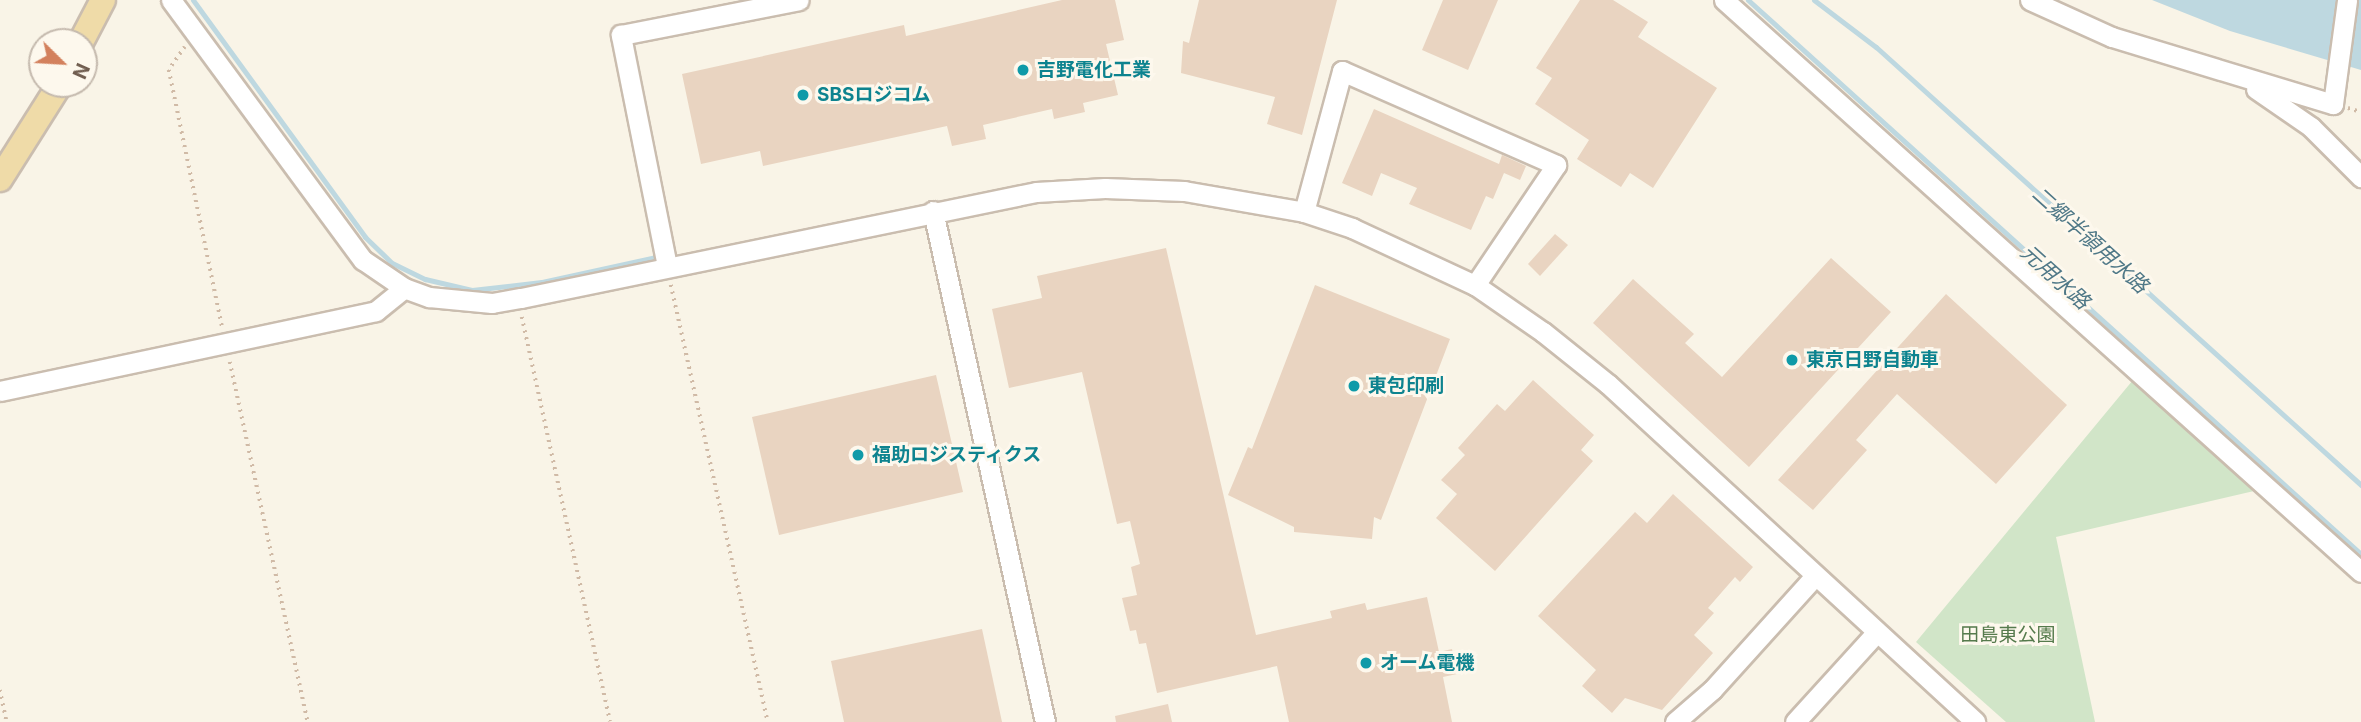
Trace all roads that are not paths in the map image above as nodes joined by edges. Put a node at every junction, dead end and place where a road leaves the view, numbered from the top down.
1 (103, 0) edge
2 (171, 0) edge
3 (799, 0) edge
4 (2030, 0) edge
5 (2347, 0) edge
6 (1732, 3) edge
7 (88, 28) edge
8 (2244, 80) junction
9 (51, 98) edge
10 (2361, 177) edge
11 (0, 179) edge
12 (933, 211) junction
13 (1304, 212) junction
14 (667, 266) junction
15 (1475, 285) junction
16 (404, 288) junction
17 (0, 391) edge
18 (2361, 572) edge
19 (1814, 576) junction
20 (1876, 633) junction
21 (1045, 722) edge
22 (1675, 722) edge
23 (1795, 722) edge
24 (1975, 722) edge

1 - 7 main road
2 - 16 street
3 - 14 street
4 - 8 street
5 - 8 street
6 - 18 street
8 - 10 street
9 - 11 main road
12 - 13 street
12 - 14 street
12 - 21 street
13 - 15 street
13 - 15 street
14 - 16 street
15 - 19 street
16 - 17 street
19 - 20 street
19 - 22 street
20 - 23 street
20 - 24 street

